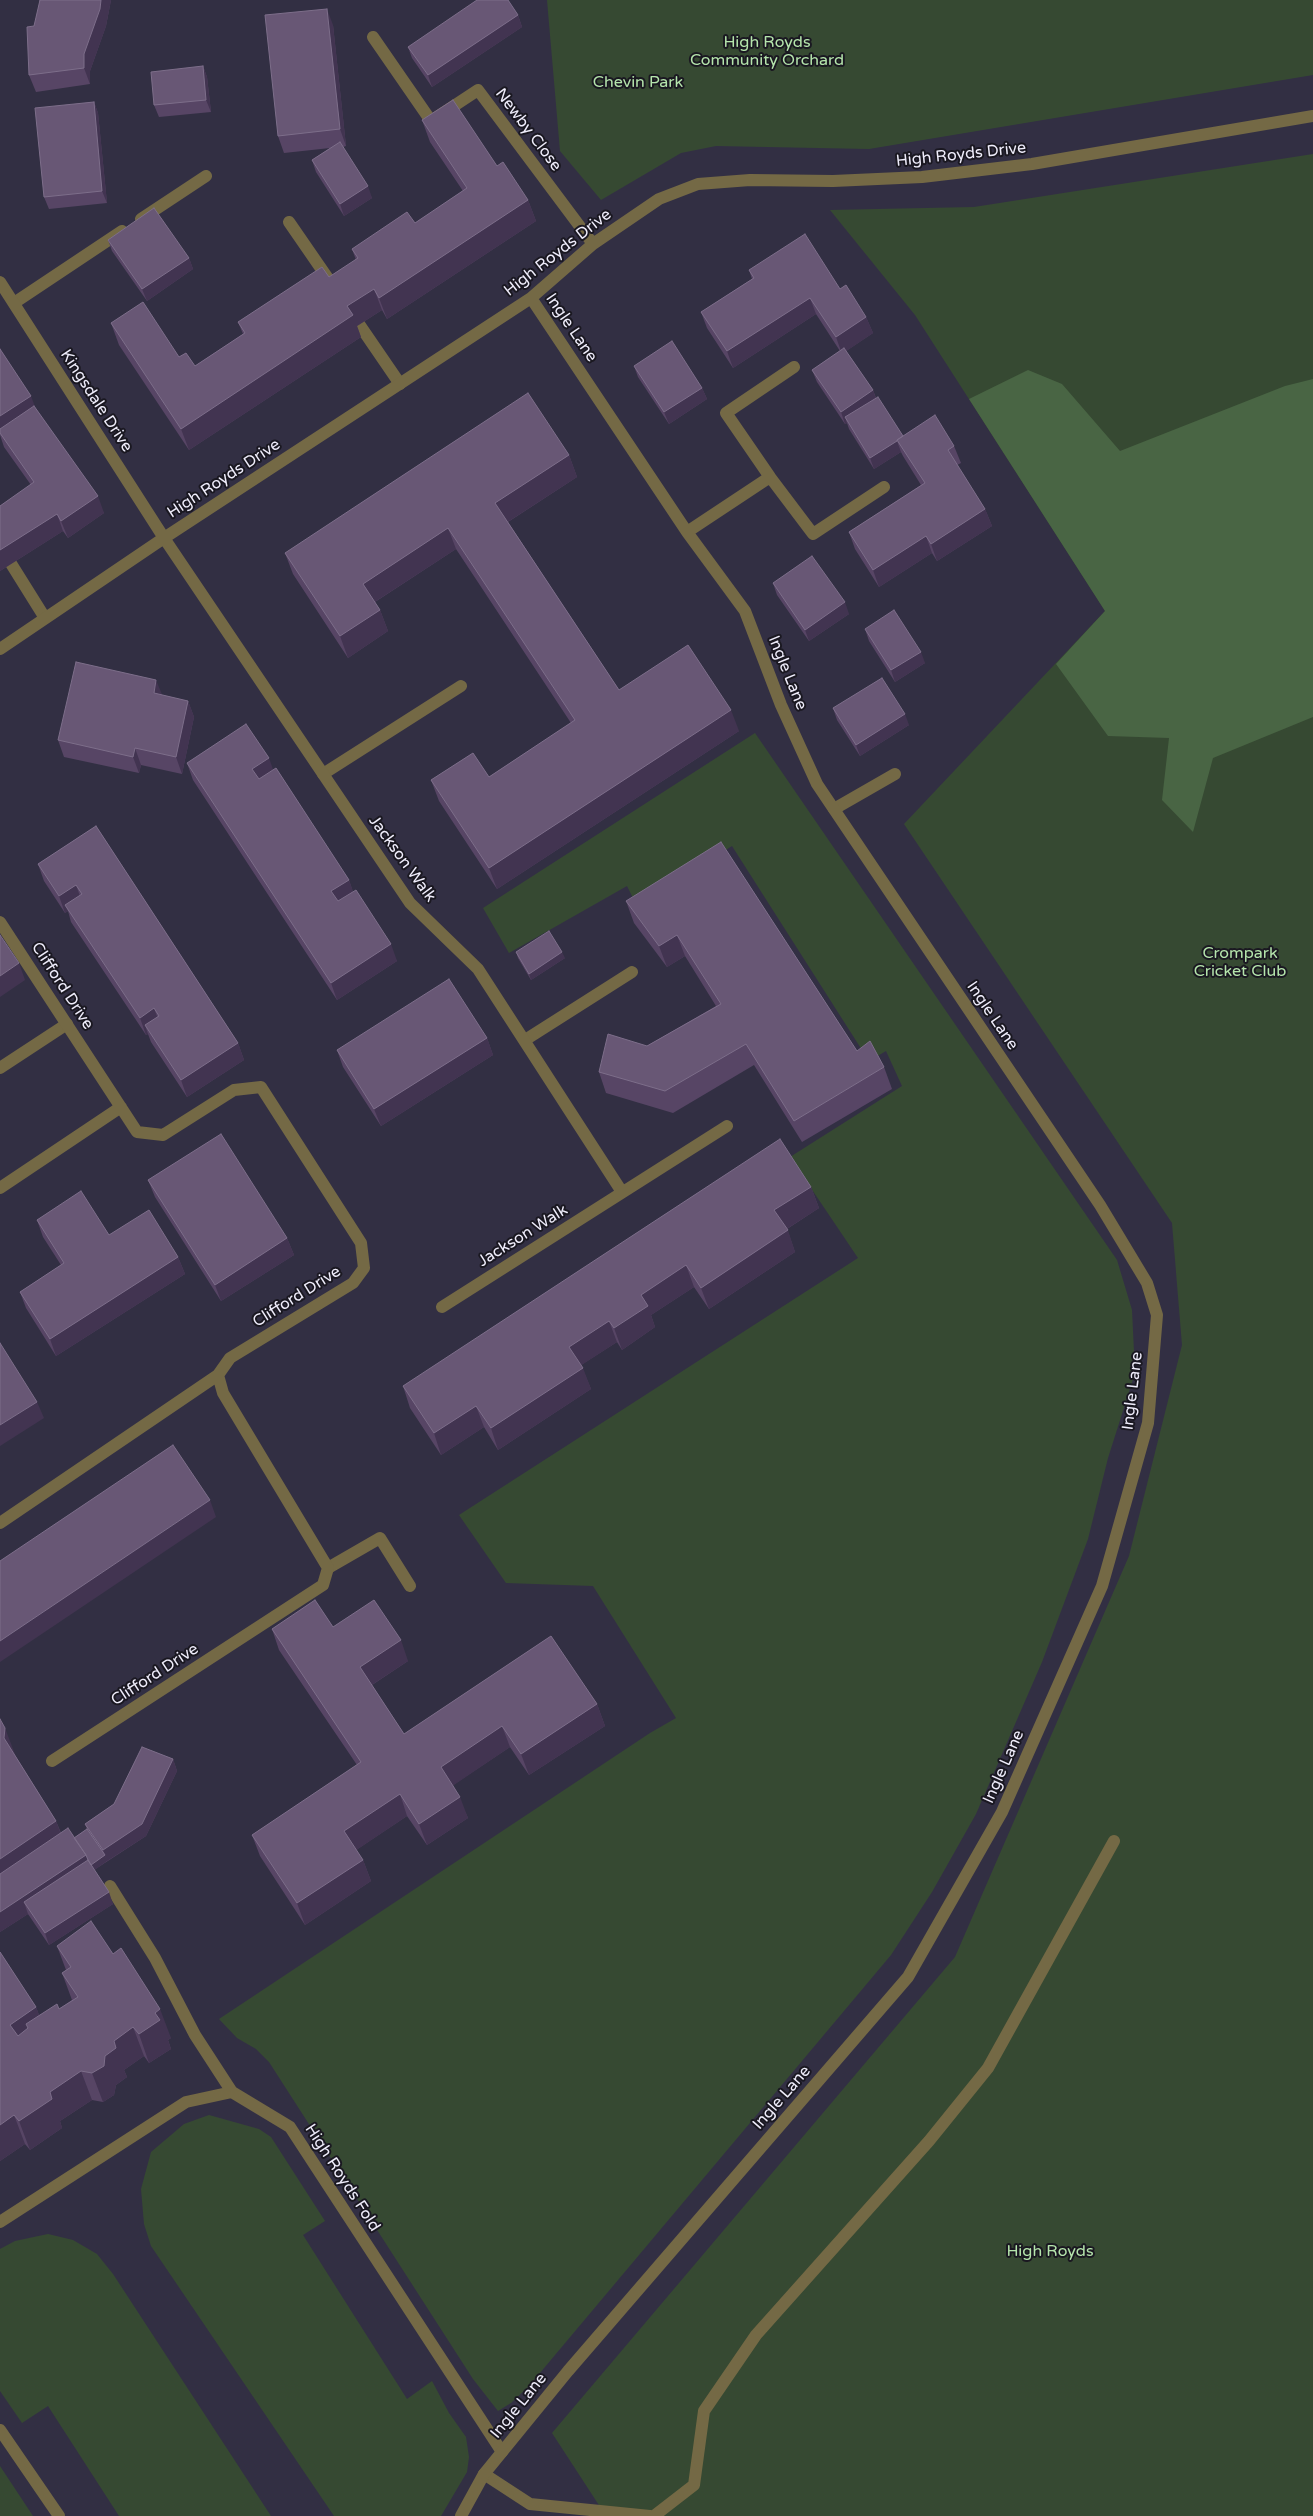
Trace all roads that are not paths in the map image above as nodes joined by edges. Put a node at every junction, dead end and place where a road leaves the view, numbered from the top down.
1 (373, 37) dead end
2 (1313, 116) edge
3 (206, 176) dead end
4 (289, 222) dead end
5 (592, 244) junction
6 (0, 282) edge
7 (531, 298) junction
8 (14, 303) junction
9 (794, 367) dead end
10 (400, 384) junction
11 (770, 477) junction
12 (884, 487) dead end
13 (687, 532) junction
14 (164, 538) junction
15 (0, 546) edge
16 (45, 618) junction
17 (0, 649) edge
18 (461, 686) dead end
19 (323, 774) junction
20 (895, 774) dead end
21 (834, 809) junction
22 (0, 922) edge
23 (632, 972) dead end
24 (68, 1024) junction
25 (524, 1040) junction
26 (0, 1068) edge
27 (121, 1107) junction
28 (727, 1126) dead end
29 (0, 1188) edge
30 (622, 1192) junction
31 (442, 1307) dead end
32 (218, 1375) junction
33 (0, 1523) edge
34 (328, 1568) junction
35 (410, 1586) dead end
36 (52, 1761) dead end
37 (1114, 1841) dead end
38 (110, 1886) dead end
39 (232, 2092) junction
40 (0, 2222) edge
41 (0, 2430) edge
42 (502, 2452) junction
43 (484, 2474) junction
44 (59, 2516) edge
45 (462, 2516) edge
46 (652, 2516) edge

1 - 5 street, Newby Close
2 - 5 street, High Royds Drive
3 - 8 street
4 - 10 street
5 - 7 street, High Royds Drive
6 - 8 street, Kingsdale Drive
7 - 10 street, High Royds Drive
7 - 13 street, Ingle Lane
8 - 14 street, Kingsdale Drive
9 - 11 street
10 - 14 street, High Royds Drive
11 - 12 street
11 - 13 street
13 - 21 street, Ingle Lane
14 - 16 street, High Royds Drive
14 - 19 street, Jackson Walk
15 - 16 street
16 - 17 street, High Royds Drive
18 - 19 street
19 - 25 street, Jackson Walk
20 - 21 street
21 - 42 street, Ingle Lane
22 - 24 street, Clifford Drive
23 - 25 street
24 - 26 street
24 - 27 street, Clifford Drive
25 - 30 street, Jackson Walk
27 - 29 street
27 - 32 street, Clifford Drive
28 - 30 street, Jackson Walk
30 - 31 street, Jackson Walk
32 - 33 street
32 - 34 street
34 - 35 street
34 - 36 street, Clifford Drive
37 - 46 street
38 - 39 street
39 - 40 street
39 - 42 street, High Royds Fold
41 - 44 street
42 - 43 street, Ingle Lane
43 - 45 street, Ingle Lane
43 - 46 street

